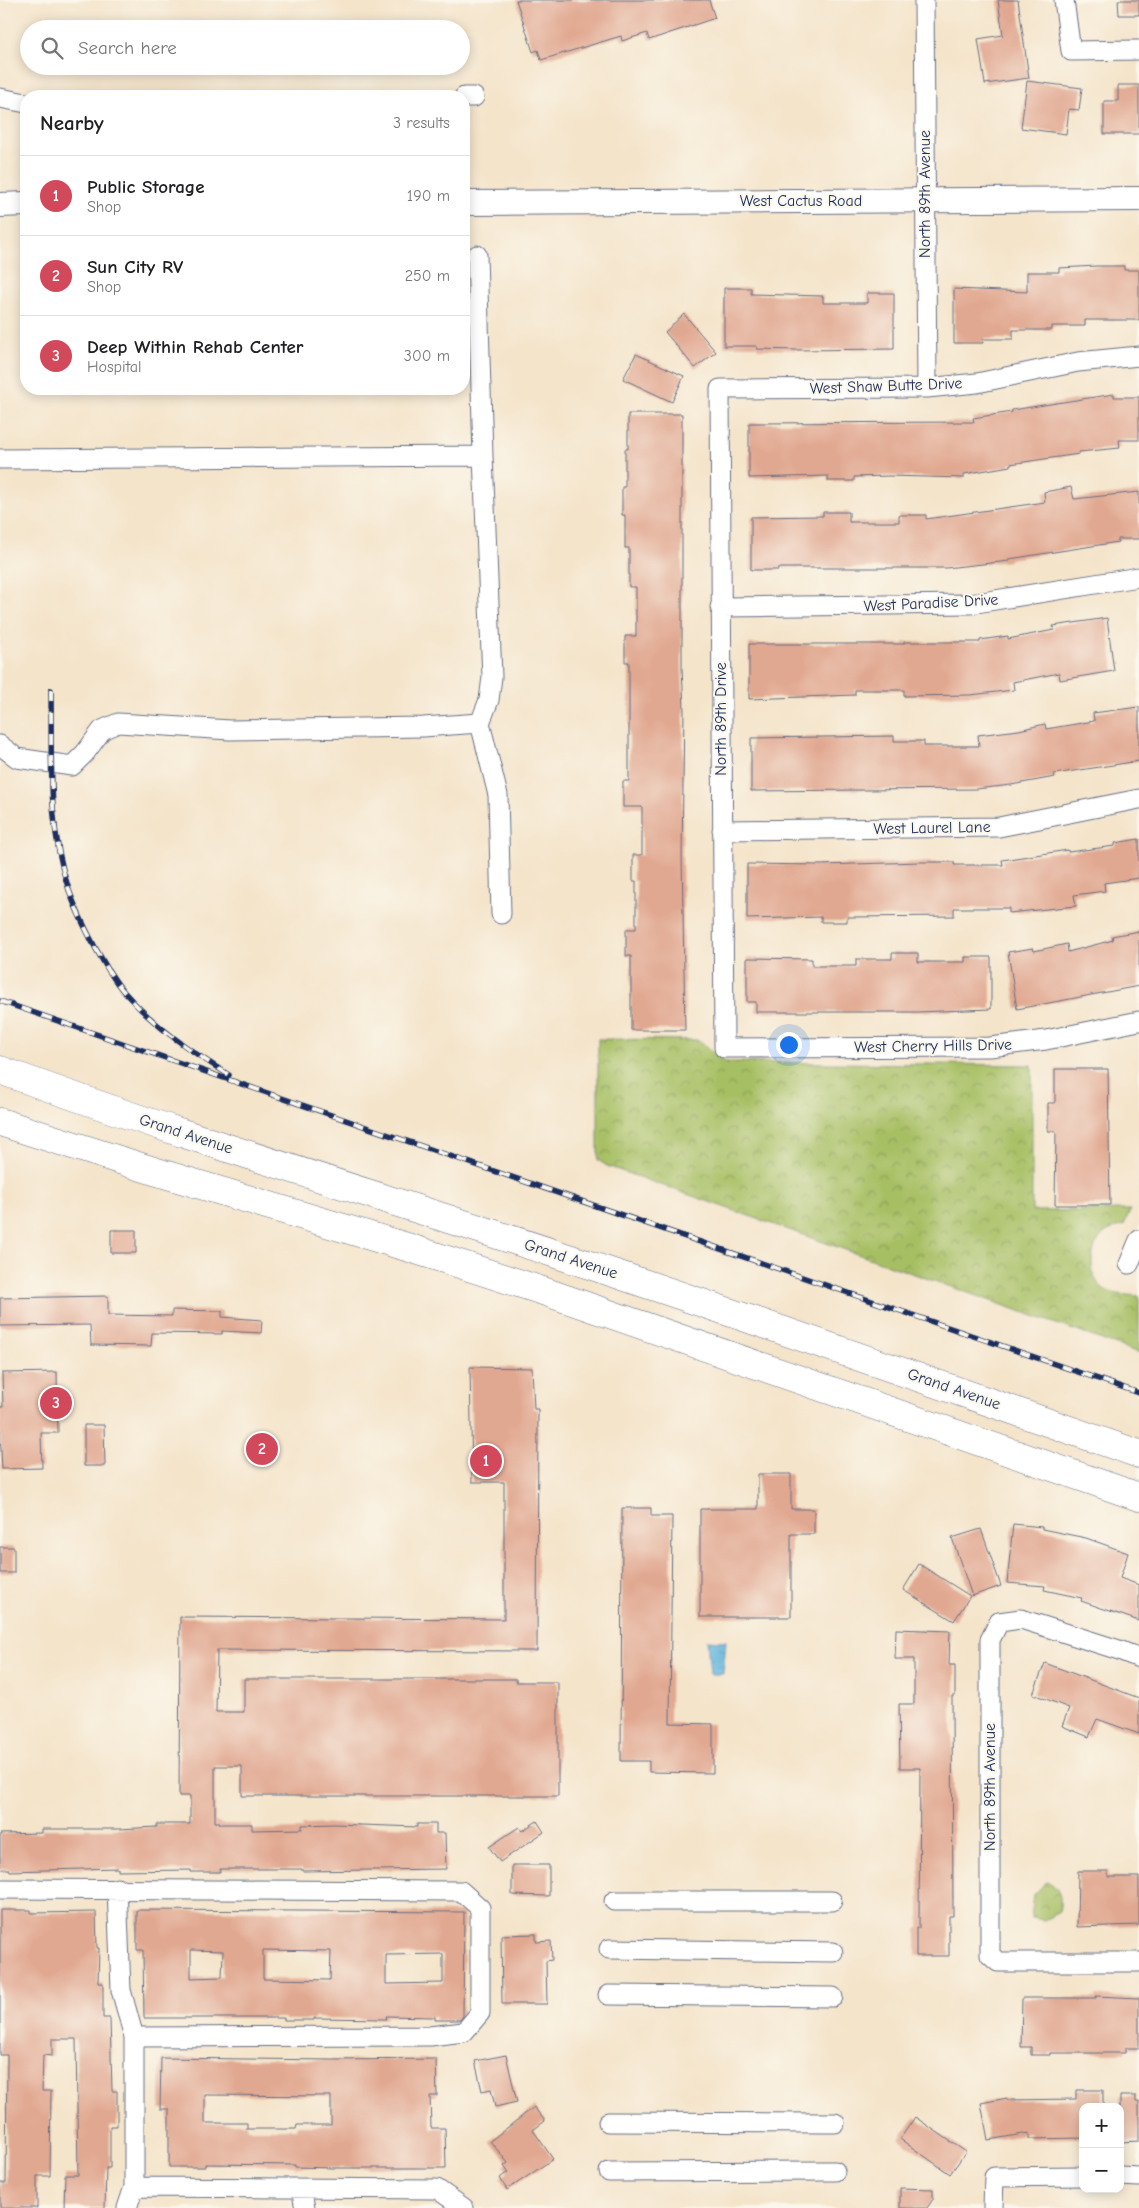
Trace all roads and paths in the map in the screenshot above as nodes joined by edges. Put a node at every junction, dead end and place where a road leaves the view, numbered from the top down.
1 (924, 0) edge
2 (1064, 0) edge
3 (1139, 50) edge
4 (0, 98) edge
5 (20, 102) edge
6 (1139, 199) edge
7 (924, 201) junction
8 (470, 203) edge
9 (0, 204) edge
10 (20, 204) edge
11 (477, 255) dead end
12 (1139, 356) edge
13 (927, 388) junction
14 (720, 389) joint
15 (483, 456) junction
16 (0, 460) edge
17 (1139, 577) edge
18 (720, 607) junction
19 (480, 723) junction
20 (0, 745) edge
21 (1139, 799) edge
22 (722, 830) junction
23 (501, 914) dead end
24 (1139, 1020) edge
25 (724, 1048) joint
26 (0, 1070) edge
27 (0, 1122) edge
28 (1139, 1240) edge
29 (558, 1254) junction
30 (1129, 1264) dead end
31 (546, 1292) junction
32 (873, 1361) junction
33 (861, 1401) junction
34 (1139, 1454) edge
35 (1139, 1497) edge
36 (1139, 1658) edge
37 (117, 1888) junction
38 (0, 1889) edge
39 (614, 1901) dead end
40 (832, 1901) dead end
41 (608, 1949) dead end
42 (833, 1952) dead end
43 (1139, 1962) edge
44 (608, 1995) dead end
45 (833, 1997) dead end
46 (134, 2037) junction
47 (608, 2122) dead end
48 (834, 2123) dead end
49 (835, 2171) dead end
50 (608, 2172) dead end
51 (1079, 2176) edge
52 (1124, 2176) edge
53 (1139, 2177) edge
54 (134, 2187) junction
55 (301, 2189) junction
56 (128, 2208) edge
57 (305, 2208) edge
58 (464, 2208) edge
59 (993, 2208) edge

1 - 7 street, North 89th Avenue
2 - 3 street
4 - 5 street
6 - 7 main road, West Cactus Road
7 - 8 main road, West Cactus Road
7 - 13 street, North 89th Avenue
9 - 10 main road
11 - 15 street
12 - 13 street, West Shaw Butte Drive
13 - 14 street, West Shaw Butte Drive
14 - 18 street, North 89th Drive
15 - 16 street
15 - 19 street
17 - 18 street, West Paradise Drive
18 - 22 street, North 89th Drive
19 - 20 street
19 - 23 street
21 - 22 street, West Laurel Lane
22 - 25 street, North 89th Drive
24 - 25 street, West Cherry Hills Drive
26 - 29 highway, Grand Avenue
27 - 31 highway
28 - 30 street
29 - 31 highway
29 - 32 highway, Grand Avenue
31 - 33 highway
32 - 33 highway
32 - 34 highway, Grand Avenue
33 - 35 highway
36 - 43 street, North 89th Avenue
37 - 38 street
37 - 46 street
37 - 46 street
39 - 40 street
41 - 42 street
44 - 45 street
46 - 54 street
47 - 48 street
49 - 50 street
51 - 59 street
52 - 53 street
54 - 55 street
54 - 56 street
55 - 57 street
55 - 58 street

